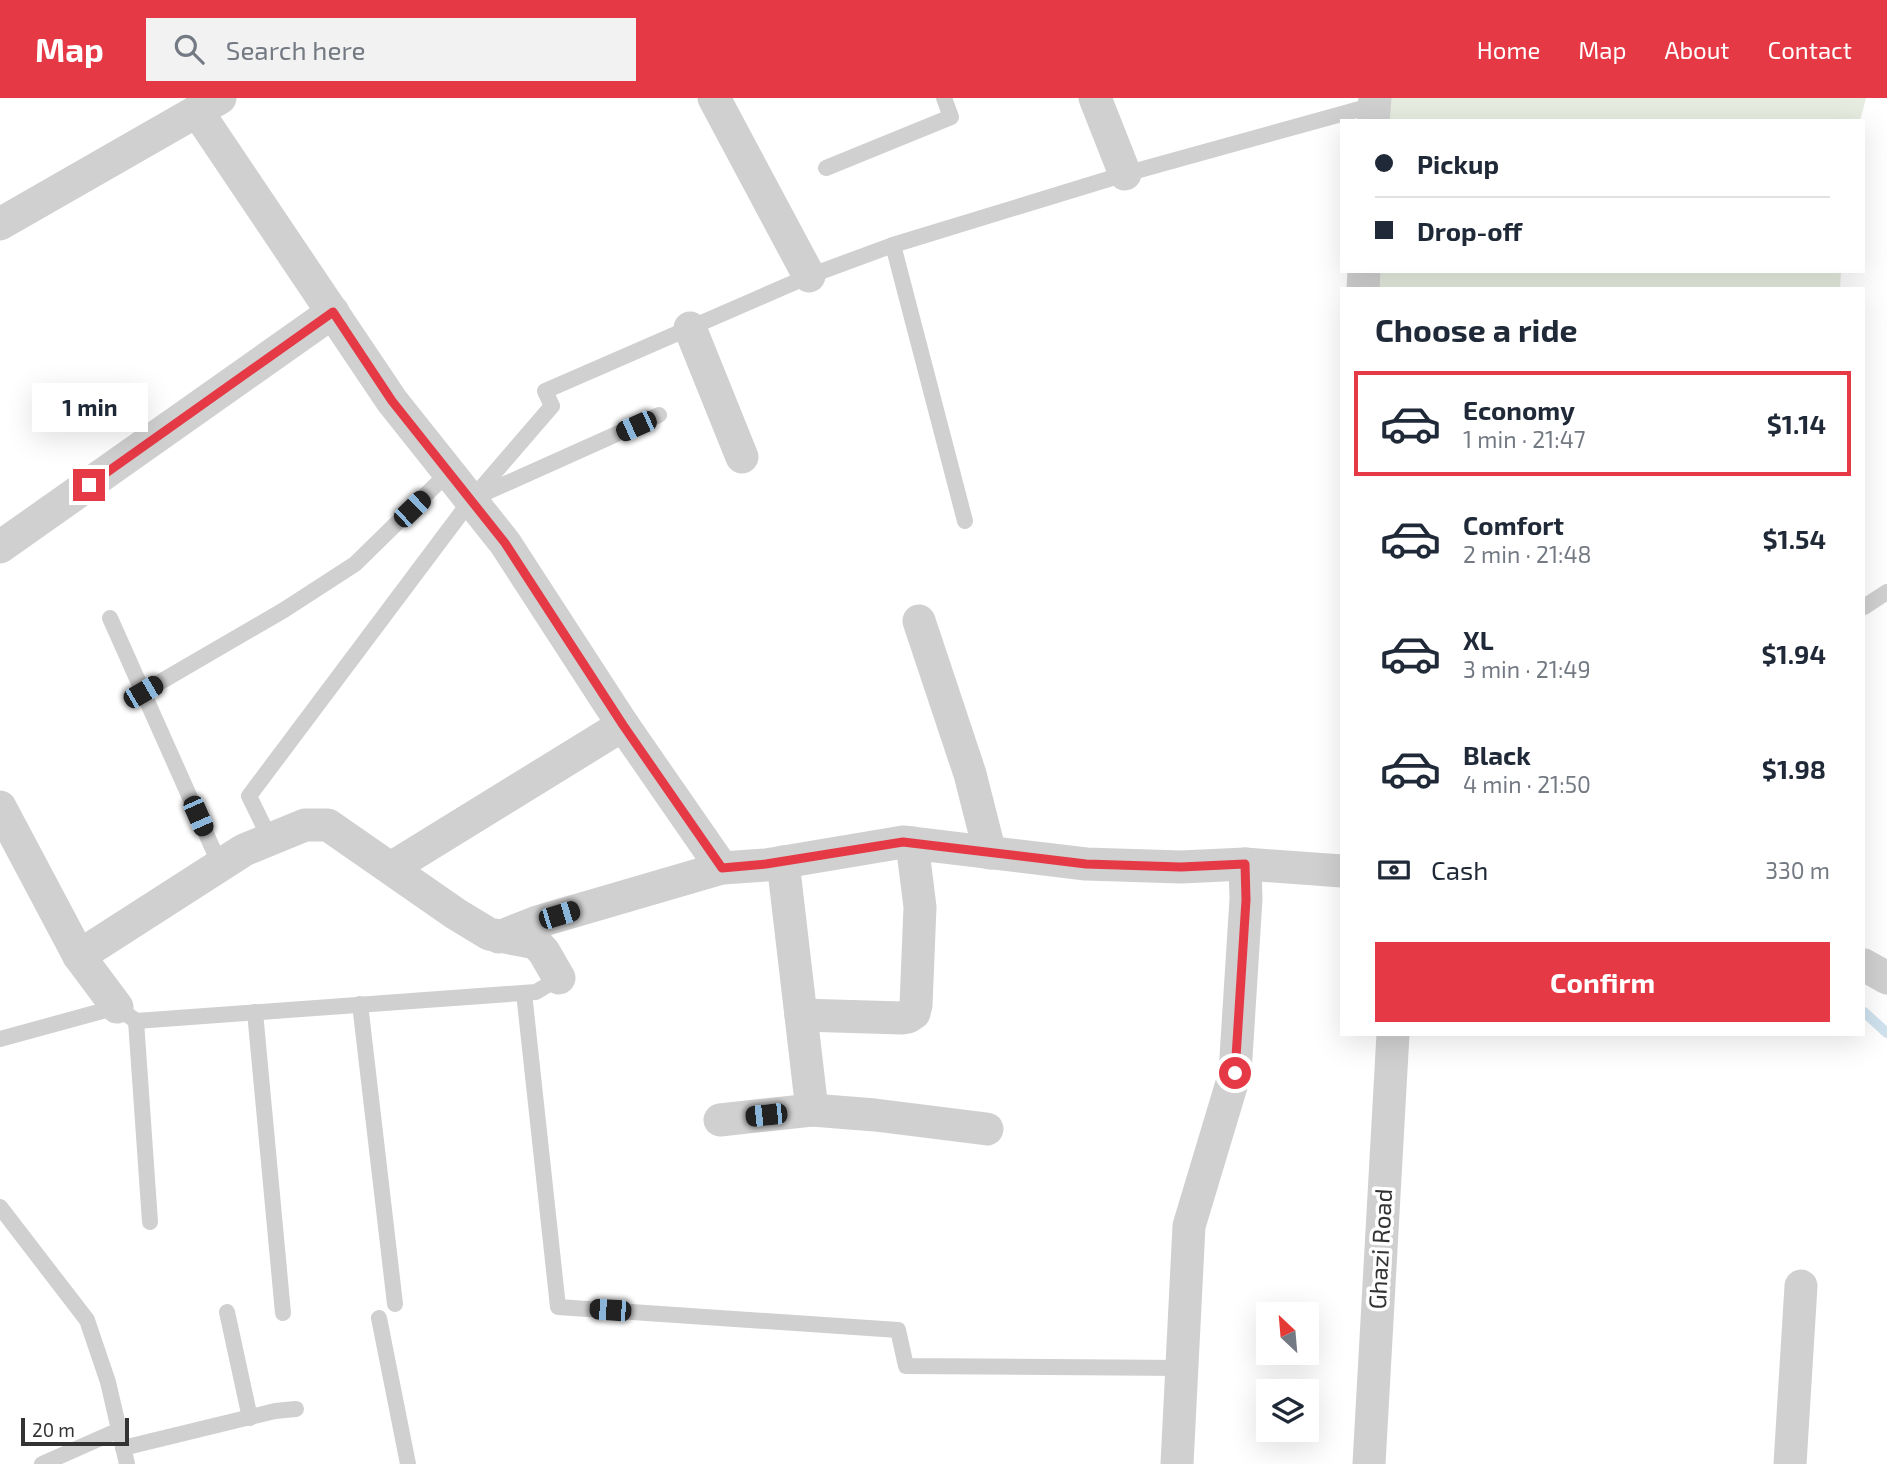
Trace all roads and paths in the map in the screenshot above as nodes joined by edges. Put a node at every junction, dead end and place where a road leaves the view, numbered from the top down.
1 (714, 98) edge
2 (944, 98) edge
3 (1095, 98) edge
4 (209, 105) edge
5 (1374, 108) edge
6 (826, 168) dead end
7 (1125, 174) junction
8 (0, 224) edge
9 (893, 245) junction
10 (808, 276) junction
11 (333, 312) junction
12 (690, 328) junction
13 (659, 415) dead end
14 (742, 457) dead end
15 (449, 472) junction
16 (471, 500) junction
17 (965, 521) dead end
18 (0, 547) edge
19 (1887, 592) edge
20 (1865, 606) edge
21 (110, 618) dead end
22 (919, 621) dead end
23 (143, 692) junction
24 (623, 725) junction
25 (0, 807) edge
26 (270, 839) junction
27 (912, 844) junction
28 (990, 853) junction
29 (783, 862) junction
30 (1245, 864) junction
31 (220, 866) junction
32 (722, 868) junction
33 (391, 869) junction
34 (1340, 871) edge
35 (499, 937) junction
36 (79, 956) junction
37 (1865, 966) edge
38 (559, 978) joint
39 (1887, 978) edge
40 (524, 993) junction
41 (360, 1004) junction
42 (256, 1012) junction
43 (126, 1014) junction
44 (801, 1015) junction
45 (1393, 1036) edge
46 (0, 1039) edge
47 (812, 1110) junction
48 (720, 1120) dead end
49 (987, 1129) dead end
50 (0, 1206) edge
51 (150, 1222) dead end
52 (1801, 1286) dead end
53 (395, 1304) dead end
54 (226, 1312) dead end
55 (283, 1313) dead end
56 (379, 1318) dead end
57 (1182, 1368) junction
58 (296, 1409) dead end
59 (250, 1418) junction
60 (119, 1430) junction
61 (125, 1456) edge
62 (42, 1464) edge
63 (408, 1464) edge
64 (1177, 1464) edge
65 (1369, 1464) edge
66 (1790, 1464) edge

1 - 10 street
2 - 6 lane
3 - 7 street
4 - 8 street
4 - 11 street
5 - 7 lane
7 - 9 lane
9 - 10 lane
9 - 17 lane
10 - 12 lane
11 - 15 street
11 - 18 street
12 - 14 street
12 - 16 lane
13 - 16 lane
15 - 16 street
15 - 23 lane
16 - 24 street
16 - 26 lane
19 - 20 lane
21 - 23 lane
22 - 28 street
23 - 31 lane
24 - 32 street
24 - 33 street
25 - 36 street
26 - 31 street
26 - 33 street
27 - 28 street
27 - 29 street
27 - 44 street
28 - 30 street
29 - 32 street
29 - 44 street
30 - 34 street
30 - 57 street
31 - 36 street
32 - 35 street
33 - 35 street
35 - 38 street
36 - 43 street
37 - 39 street
38 - 40 lane
40 - 41 lane
40 - 57 lane
41 - 42 lane
41 - 53 lane
42 - 43 lane
42 - 55 lane
43 - 46 lane
43 - 51 lane
44 - 47 street
45 - 65 street, Ghazi Road
47 - 48 street
47 - 49 street
50 - 60 lane
52 - 66 street
54 - 59 lane
56 - 63 lane
57 - 64 street
58 - 59 lane
59 - 61 lane
60 - 61 lane
60 - 62 lane

